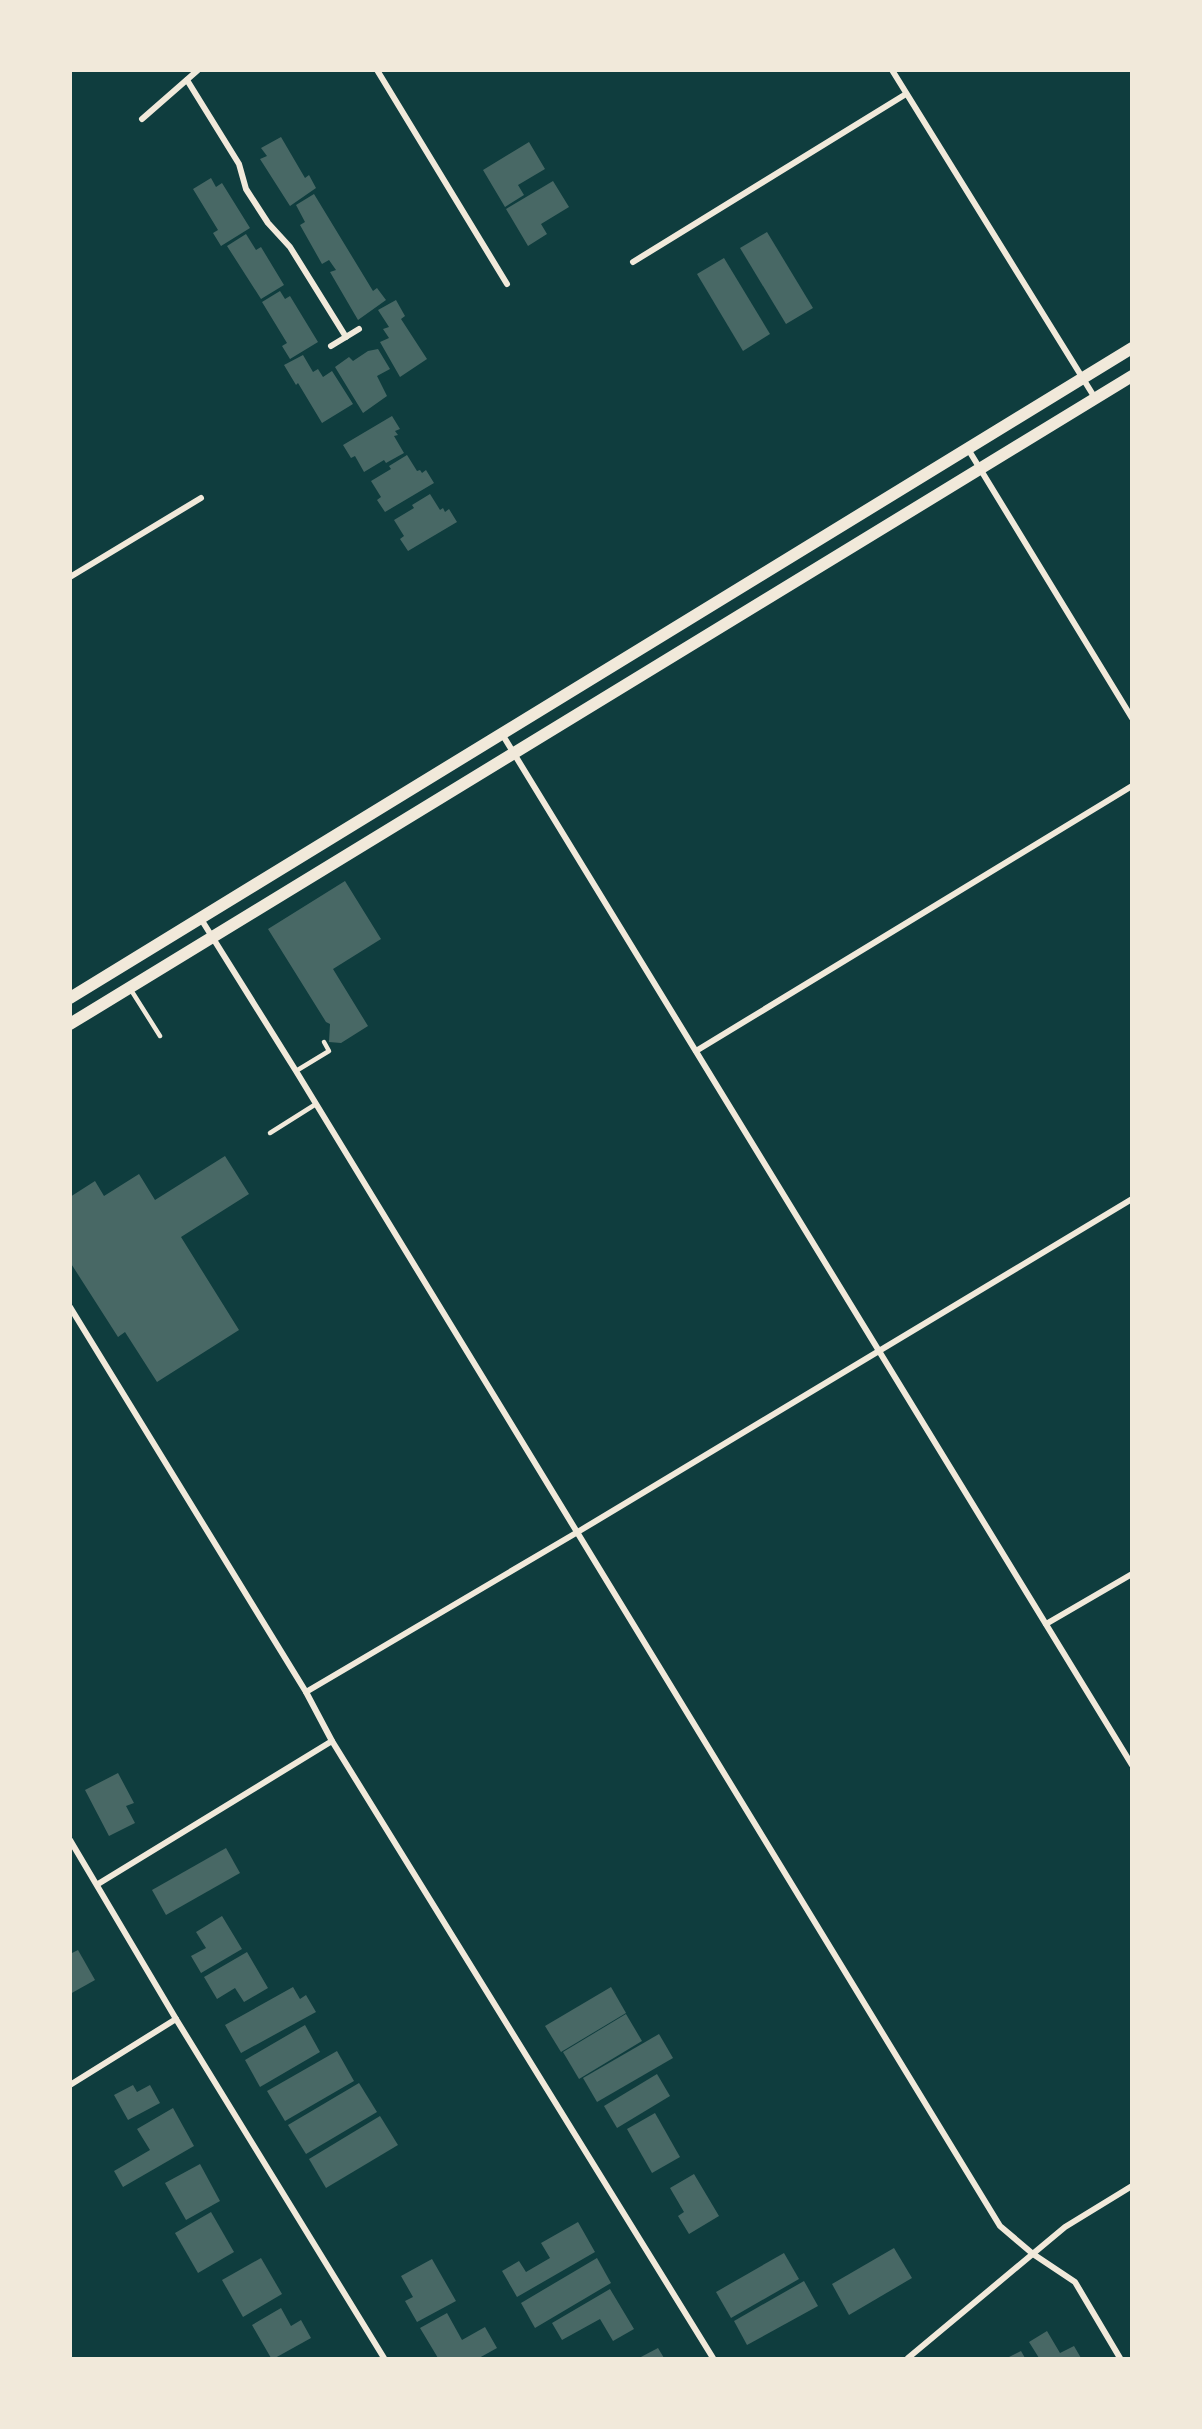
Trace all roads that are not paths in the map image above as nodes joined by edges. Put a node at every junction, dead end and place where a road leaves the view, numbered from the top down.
1 (198, 70) edge
2 (377, 70) edge
3 (892, 70) edge
4 (188, 80) junction
5 (906, 94) junction
6 (142, 119) dead end
7 (633, 262) dead end
8 (507, 284) dead end
9 (358, 329) dead end
10 (346, 337) junction
11 (331, 346) dead end
12 (1131, 348) edge
13 (1131, 376) edge
14 (1083, 379) junction
15 (1095, 398) junction
16 (968, 448) junction
17 (979, 467) junction
18 (201, 498) dead end
19 (70, 577) edge
20 (1131, 718) edge
21 (502, 734) junction
22 (513, 752) junction
23 (1131, 786) edge
24 (201, 919) junction
25 (213, 938) junction
26 (129, 988) junction
27 (70, 998) edge
28 (70, 1024) edge
29 (160, 1036) dead end
30 (324, 1042) dead end
31 (696, 1051) junction
32 (296, 1071) junction
33 (316, 1104) junction
34 (270, 1132) dead end
35 (1131, 1199) edge
36 (70, 1307) edge
37 (879, 1351) junction
38 (576, 1533) junction
39 (1131, 1574) edge
40 (1046, 1624) junction
41 (306, 1692) junction
42 (333, 1741) junction
43 (1131, 1765) edge
44 (70, 1840) edge
45 (98, 1884) junction
46 (176, 2019) junction
47 (70, 2085) edge
48 (1131, 2186) edge
49 (1033, 2254) junction
50 (384, 2358) edge
51 (713, 2358) edge
52 (908, 2358) edge
53 (1120, 2358) edge

1 - 4 street
2 - 8 street
3 - 5 street
4 - 6 street
4 - 10 street
5 - 7 street
5 - 14 street
9 - 10 street
10 - 11 street
12 - 14 main road
13 - 15 main road
14 - 15 street
14 - 16 main road
15 - 17 main road
16 - 17 street
16 - 21 main road
17 - 20 street
17 - 22 main road
18 - 19 street
21 - 22 street
21 - 24 main road
22 - 25 main road
22 - 31 street
23 - 31 street
24 - 25 street
24 - 27 main road
25 - 26 main road
25 - 32 street
26 - 28 main road
26 - 29 lane
30 - 32 lane
31 - 37 street
32 - 33 street
33 - 34 lane
33 - 38 street
35 - 37 street
36 - 41 street
37 - 38 street
37 - 40 street
38 - 41 street
38 - 49 street
39 - 40 street
40 - 43 street
41 - 42 street
42 - 45 street
42 - 51 street
44 - 45 street
45 - 46 street
46 - 47 street
46 - 50 street
48 - 49 street
49 - 52 street
49 - 53 street

